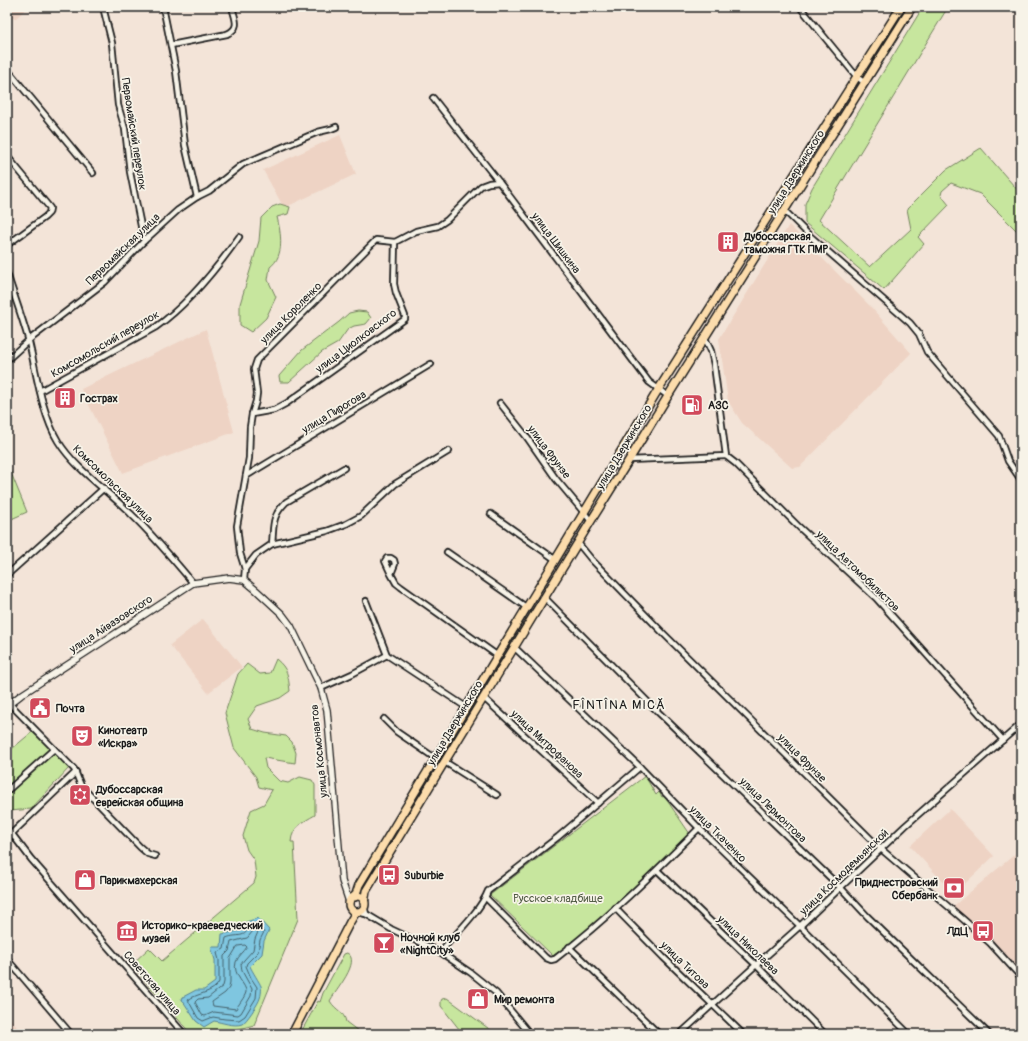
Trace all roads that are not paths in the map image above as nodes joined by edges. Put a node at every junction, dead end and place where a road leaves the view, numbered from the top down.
1 (103, 7) edge
2 (163, 7) edge
3 (232, 7) edge
4 (800, 7) edge
5 (901, 7) edge
6 (912, 7) edge
7 (171, 45) junction
8 (7, 68) edge
9 (857, 76) junction
10 (865, 83) junction
11 (433, 98) dead end
12 (336, 127) dead end
13 (7, 156) edge
14 (93, 173) dead end
15 (499, 182) junction
16 (196, 197) junction
17 (784, 210) junction
18 (239, 237) dead end
19 (144, 241) junction
20 (395, 242) junction
21 (7, 245) edge
22 (7, 273) edge
23 (705, 338) junction
24 (28, 340) junction
25 (7, 360) edge
26 (431, 364) dead end
27 (658, 390) junction
28 (40, 391) junction
29 (668, 396) junction
30 (500, 402) dead end
31 (252, 414) junction
32 (449, 451) dead end
33 (726, 456) junction
34 (629, 460) junction
35 (344, 468) dead end
36 (246, 476) junction
37 (1021, 480) edge
38 (104, 488) junction
39 (584, 512) junction
40 (490, 514) dead end
41 (591, 521) junction
42 (578, 543) junction
43 (272, 544) junction
44 (447, 552) dead end
45 (556, 560) junction
46 (245, 569) junction
47 (391, 574) dead end
48 (7, 575) edge
49 (244, 580) junction
50 (193, 583) junction
51 (545, 598) junction
52 (366, 601) dead end
53 (526, 607) junction
54 (514, 647) junction
55 (387, 655) junction
56 (498, 656) junction
57 (321, 688) junction
58 (484, 698) junction
59 (8, 703) edge
60 (466, 707) junction
61 (384, 719) dead end
62 (1021, 724) edge
63 (1003, 740) junction
64 (54, 749) junction
65 (435, 758) junction
66 (445, 762) junction
67 (640, 767) junction
68 (76, 772) junction
69 (7, 791) edge
70 (497, 795) dead end
71 (598, 803) junction
72 (699, 828) junction
73 (12, 834) junction
74 (7, 838) edge
75 (881, 849) junction
76 (155, 856) dead end
77 (657, 870) junction
78 (840, 888) junction
79 (486, 898) junction
80 (352, 900) junction
81 (364, 904) junction
82 (615, 908) junction
83 (354, 911) junction
84 (366, 914) junction
85 (800, 926) junction
86 (569, 947) junction
87 (440, 952) junction
88 (7, 958) edge
89 (756, 965) junction
90 (1021, 977) edge
91 (712, 1004) junction
92 (71, 1034) edge
93 (184, 1034) edge
94 (292, 1034) edge
95 (530, 1034) edge
96 (659, 1034) edge
97 (680, 1034) edge
98 (743, 1034) edge
99 (825, 1034) edge
100 (908, 1034) edge
101 (990, 1034) edge

1 - 19 street, Первомайский переулок
2 - 7 street
3 - 7 street
4 - 9 street
5 - 9 highway, улица Дзержинского
6 - 10 highway, улица Дзержинского
7 - 16 street
8 - 14 street
9 - 10 street
9 - 27 highway, улица Дзержинского
10 - 17 highway, улица Дзержинского
11 - 15 street, улица Шишкина
12 - 16 street, Первомайская улица
13 - 21 street
15 - 20 street
15 - 27 street, улица Шишкина
16 - 19 street, Первомайская улица
17 - 23 highway, улица Дзержинского
17 - 37 street
18 - 28 street, Комсомольский переулок
19 - 24 street, Первомайская улица
20 - 31 street, улица Короленко
20 - 31 street, улица Циолковского
22 - 24 street, Комсомольская улица
23 - 29 highway, улица Дзержинского
23 - 33 street
24 - 25 street, Первомайская улица
24 - 28 street, Комсомольская улица
26 - 36 street, улица Пирогова
27 - 29 street, улица Шишкина
27 - 39 highway, улица Дзержинского
28 - 38 street, Комсомольская улица
29 - 34 highway, улица Дзержинского
30 - 39 street, улица Фрунзе
31 - 36 street
32 - 43 street
33 - 34 street
33 - 63 street, улица Автомобилистов
34 - 41 highway, улица Дзержинского
35 - 43 street
36 - 46 street
38 - 48 street
38 - 50 street, Комсомольская улица
39 - 41 street, улица Фрунзе
39 - 45 highway, улица Дзержинского
40 - 45 street
41 - 42 highway, улица Дзержинского
42 - 51 highway, улица Дзержинского
42 - 75 street, улица Фрунзе
43 - 46 street
44 - 53 street
45 - 53 highway, улица Дзержинского
46 - 49 street
47 - 56 street
49 - 50 street, улица Айвазовского
49 - 57 street, улица Космонавтов
50 - 59 street, улица Айвазовского
51 - 54 highway, улица Дзержинского
51 - 78 street, улица Лермонтова
52 - 55 street
53 - 56 highway, улица Дзержинского
54 - 58 highway, улица Дзержинского
54 - 67 street, улица Ткаченко
55 - 57 street
55 - 60 street
56 - 60 highway, улица Дзержинского
57 - 80 street, улица Космонавтов
58 - 66 highway, улица Дзержинского
58 - 71 street, улица Митрофанова
59 - 64 street
60 - 65 highway, улица Дзержинского
61 - 65 street
62 - 63 street, улица Космодемьянской
63 - 75 street, улица Космодемьянской
64 - 68 street
64 - 69 street
65 - 80 highway, улица Дзержинского
66 - 70 street
66 - 81 highway, улица Дзержинского
67 - 71 street
67 - 72 street, улица Ткаченко
68 - 73 street
68 - 76 street
71 - 79 street
72 - 77 street
72 - 85 street, улица Ткаченко
73 - 74 street
73 - 93 street, Советская улица
75 - 78 street, улица Космодемьянской
75 - 90 street, улица Фрунзе
77 - 82 street
77 - 89 street, улица Николаева
78 - 85 street, улица Космодемьянской
78 - 101 street, улица Лермонтова
79 - 86 street
79 - 87 street
80 - 81 highway
80 - 83 highway
81 - 83 highway
81 - 84 street
82 - 86 street
82 - 91 street, улица Титова
83 - 84 street
83 - 94 highway
84 - 87 street
85 - 89 street, улица Космодемьянской
85 - 100 street, улица Ткаченко
86 - 96 street
87 - 95 street
88 - 92 street
89 - 91 street, улица Космодемьянской
89 - 99 street, улица Николаева
91 - 97 street, улица Космодемьянской
91 - 98 street, улица Титова

